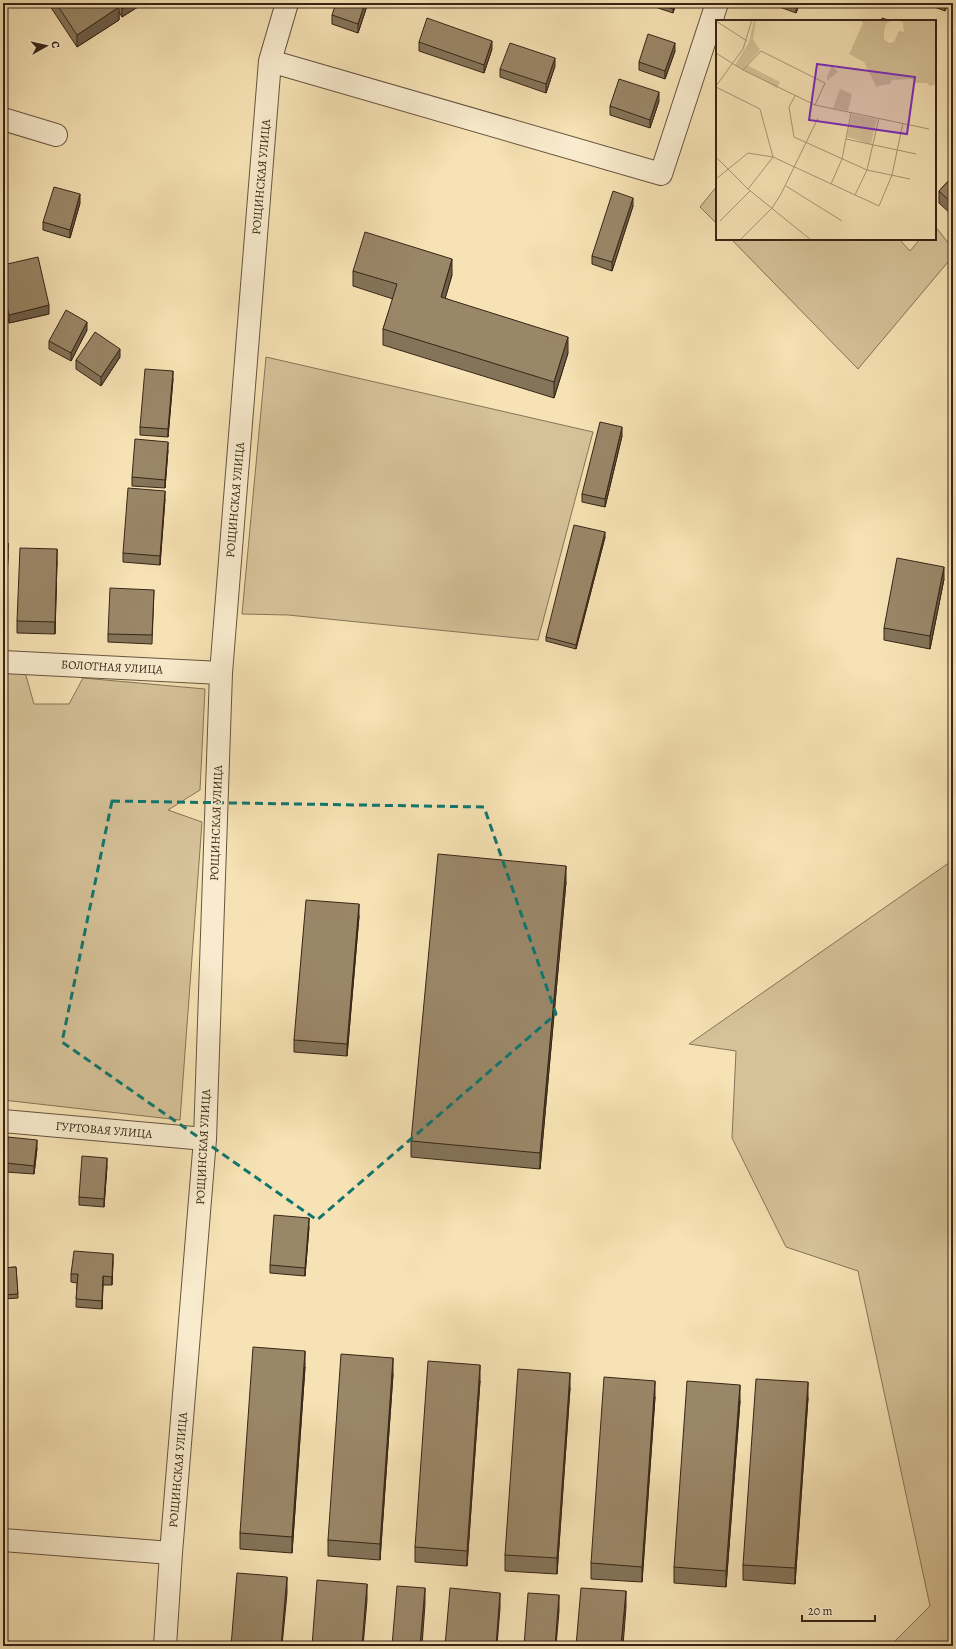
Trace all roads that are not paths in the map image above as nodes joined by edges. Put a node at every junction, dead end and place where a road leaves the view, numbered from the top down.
1 (287, 3) edge
2 (718, 3) edge
3 (270, 61) junction
4 (3, 119) edge
5 (56, 135) dead end
6 (3, 662) edge
7 (221, 672) junction
8 (3, 1120) edge
9 (205, 1139) junction
10 (3, 1540) edge
11 (171, 1553) junction
12 (165, 1646) edge

1 - 3 street, РОЩИНСКАЯ УЛИЦА
2 - 3 street
3 - 7 street, РОЩИНСКАЯ УЛИЦА
4 - 5 street
6 - 7 street, БОЛОТНАЯ УЛИЦА
7 - 9 street, РОЩИНСКАЯ УЛИЦА
8 - 9 street, ГУРТОВАЯ УЛИЦА
9 - 11 street, РОЩИНСКАЯ УЛИЦА
10 - 11 street
11 - 12 street, РОЩИНСКАЯ УЛИЦА

